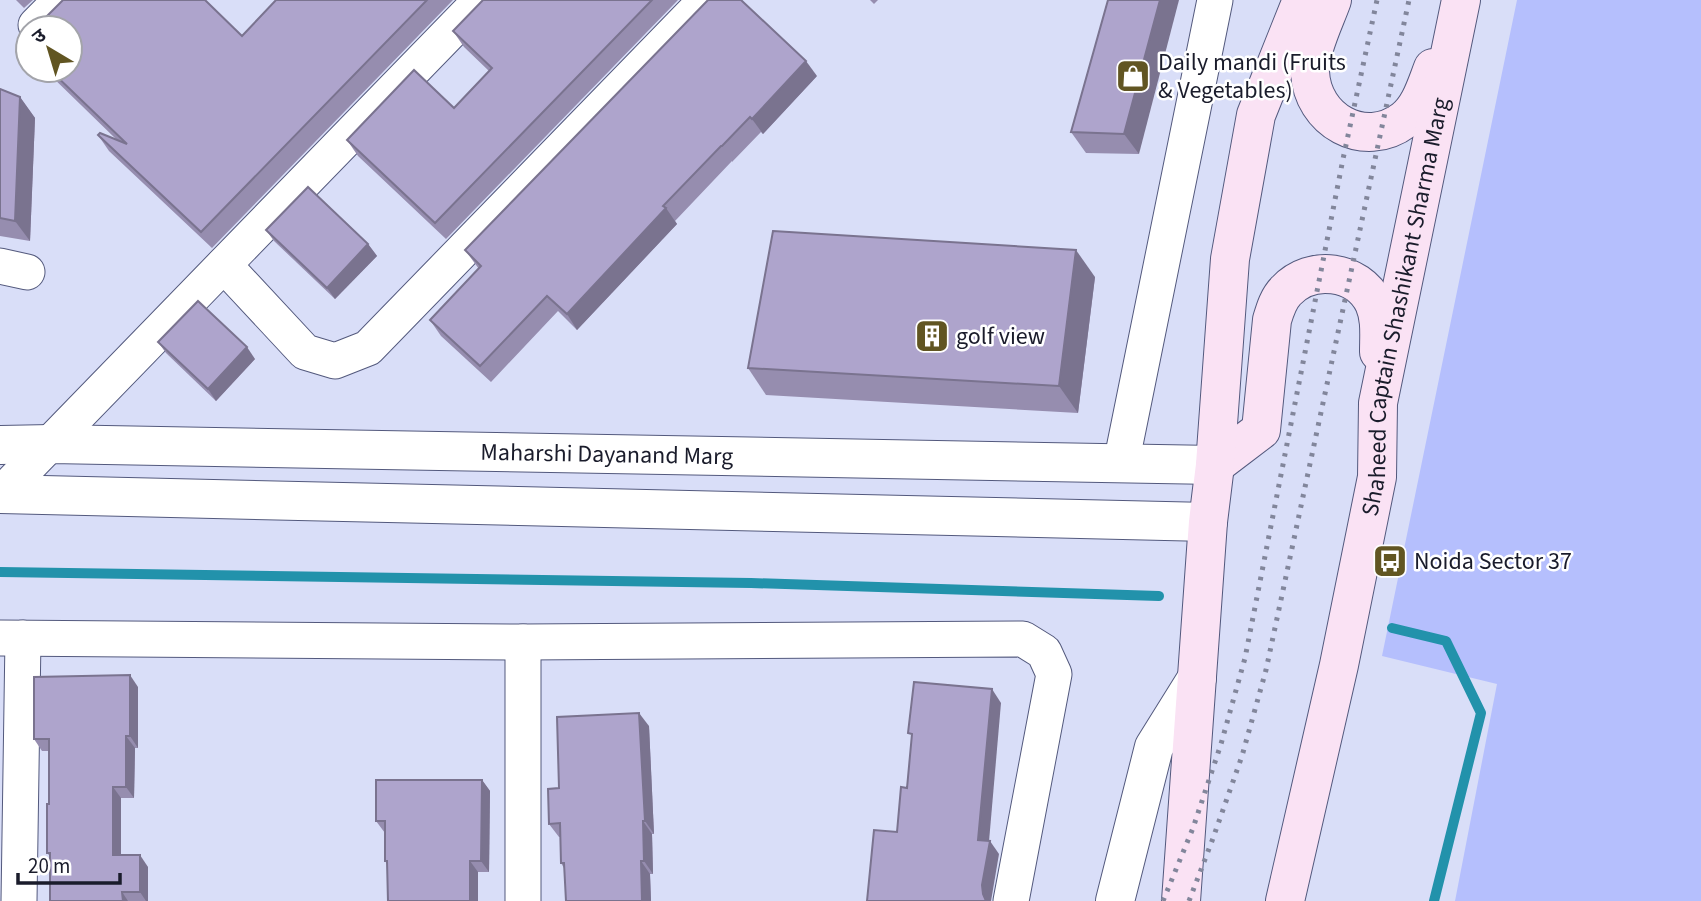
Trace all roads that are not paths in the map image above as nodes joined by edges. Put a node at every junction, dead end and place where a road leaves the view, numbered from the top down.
1 (61, 0) edge
2 (481, 0) edge
3 (706, 0) edge
4 (1216, 0) edge
5 (1303, 0) edge
6 (1332, 0) edge
7 (1461, 0) edge
8 (47, 14) edge
9 (223, 265) junction
10 (1378, 403) junction
11 (0, 444) edge
12 (51, 444) junction
13 (1121, 464) junction
14 (1215, 465) junction
15 (1, 494) edge
16 (1208, 522) junction
17 (12, 638) edge
18 (523, 642) junction
19 (1197, 678) junction
20 (19, 901) edge
21 (523, 901) edge
22 (1011, 901) edge
23 (1115, 901) edge
24 (1181, 901) edge
25 (1285, 901) edge

1 - 8 street
2 - 9 street
3 - 9 street
4 - 13 street
5 - 14 main road
6 - 7 main road
7 - 10 main road, Shaheed Captain Shashikant Sharma Marg
9 - 12 street
10 - 14 main road
10 - 25 main road, Shaheed Captain Shashikant Sharma Marg
11 - 12 street, Maharshi Dayanand Marg
12 - 13 street, Maharshi Dayanand Marg
12 - 15 street
13 - 14 street, Maharshi Dayanand Marg
14 - 16 main road
15 - 16 street
16 - 19 main road
17 - 18 street
17 - 20 street
18 - 21 street
18 - 22 street
19 - 23 street
19 - 24 main road

